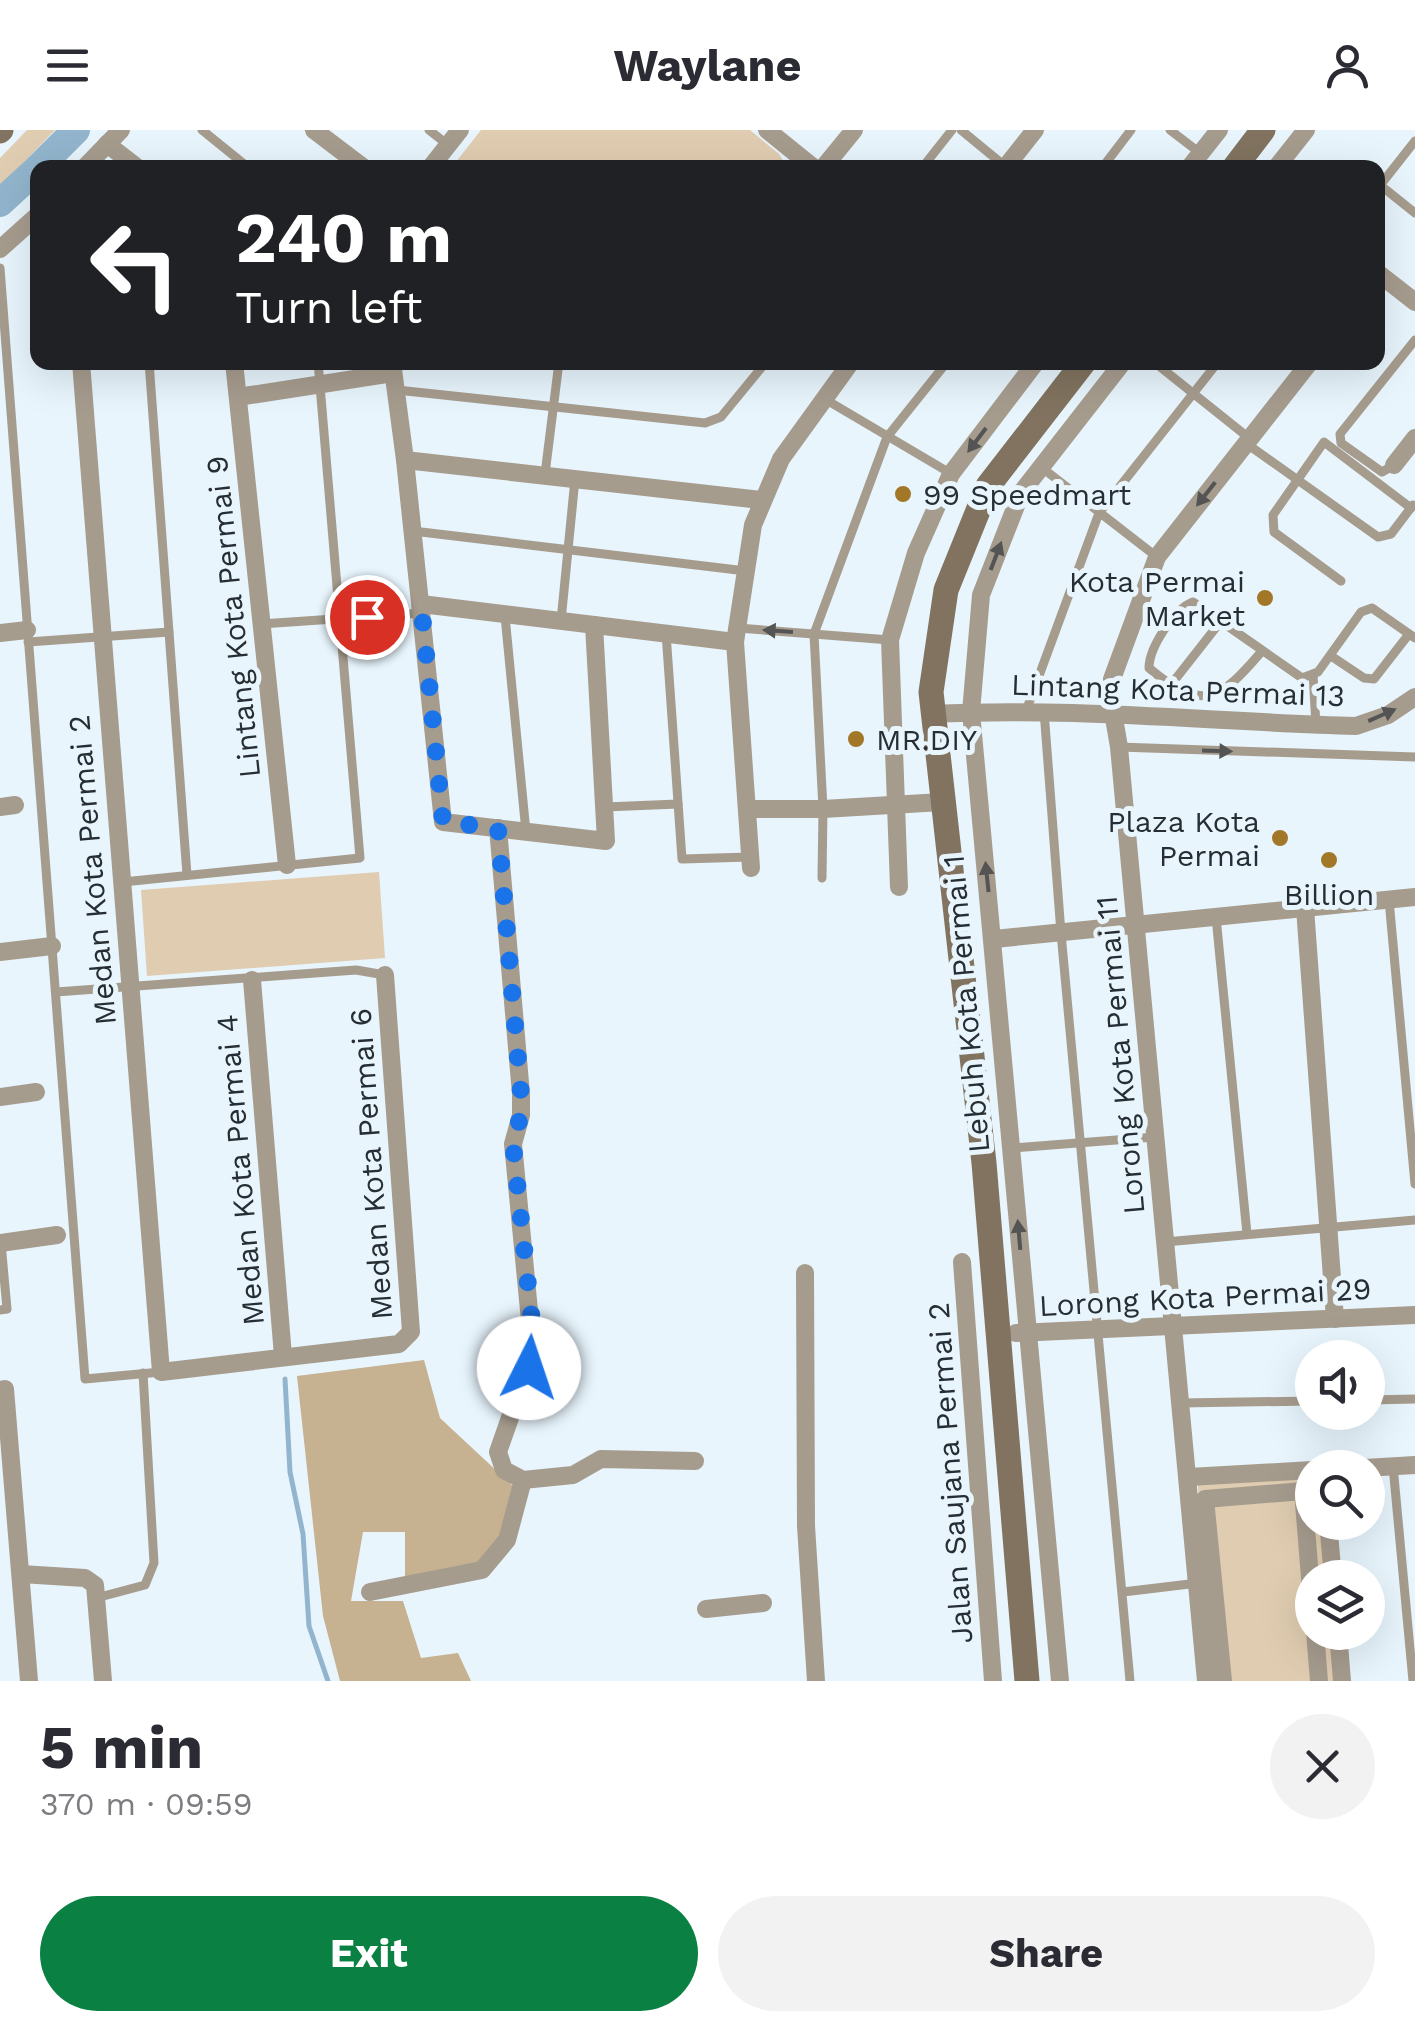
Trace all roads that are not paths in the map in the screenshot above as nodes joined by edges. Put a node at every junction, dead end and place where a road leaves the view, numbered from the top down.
1 (122, 130) edge
2 (202, 130) edge
3 (314, 130) edge
4 (429, 130) edge
5 (854, 130) edge
6 (952, 130) edge
7 (961, 130) edge
8 (1035, 130) edge
9 (1131, 130) edge
10 (1170, 130) edge
11 (1218, 130) edge
12 (1263, 130) edge
13 (1306, 130) edge
14 (769, 131) edge
15 (454, 137) edge
16 (1415, 141) edge
17 (107, 144) junction
18 (92, 160) edge
19 (128, 160) edge
20 (239, 160) edge
21 (353, 160) edge
22 (436, 160) edge
23 (804, 160) edge
24 (830, 160) edge
25 (928, 160) edge
26 (997, 160) edge
27 (1011, 160) edge
28 (1108, 160) edge
29 (1194, 160) edge
30 (1243, 160) edge
31 (1282, 160) edge
32 (1385, 178) edge
33 (1385, 192) edge
34 (1415, 214) edge
35 (30, 224) edge
36 (0, 249) edge
37 (0, 268) edge
38 (1385, 281) edge
39 (1415, 302) edge
40 (1415, 340) edge
41 (82, 370) edge
42 (151, 370) edge
43 (235, 370) edge
44 (319, 370) edge
45 (558, 370) edge
46 (760, 370) edge
47 (846, 370) edge
48 (941, 370) edge
49 (1030, 370) edge
50 (1078, 370) edge
51 (1117, 370) edge
52 (1164, 370) edge
53 (1212, 370) edge
54 (1304, 370) edge
55 (393, 375) edge
56 (320, 385) junction
57 (1194, 394) junction
58 (238, 397) junction
59 (824, 398) junction
60 (556, 407) junction
61 (1044, 414) junction
62 (1068, 431) junction
63 (887, 436) junction
64 (1415, 438) edge
65 (1247, 440) junction
66 (405, 460) junction
67 (1394, 465) joint
68 (1040, 467) junction
69 (545, 474) junction
70 (951, 474) junction
71 (1298, 477) junction
72 (576, 478) junction
73 (761, 500) junction
74 (1413, 506) edge
75 (1100, 513) junction
76 (413, 532) junction
77 (568, 549) junction
78 (1157, 557) junction
79 (746, 571) junction
80 (1342, 581) dead end
81 (421, 608) junction
82 (505, 614) junction
83 (339, 618) junction
84 (561, 620) junction
85 (1221, 621) junction
86 (261, 624) junction
87 (594, 624) junction
88 (0, 632) edge
89 (169, 632) junction
90 (666, 633) junction
91 (814, 634) junction
92 (735, 635) junction
93 (28, 636) junction
94 (102, 636) junction
95 (1412, 636) edge
96 (890, 640) junction
97 (1262, 651) junction
98 (1331, 656) junction
99 (1312, 674) junction
100 (1170, 686) junction
101 (1415, 697) edge
102 (1034, 711) junction
103 (970, 712) junction
104 (1112, 713) junction
105 (932, 714) junction
106 (1316, 725) junction
107 (1120, 747) junction
108 (1415, 757) edge
109 (942, 802) junction
110 (678, 804) junction
111 (898, 804) junction
112 (604, 807) junction
113 (747, 809) junction
114 (823, 809) junction
115 (498, 828) junction
116 (526, 832) junction
117 (751, 862) joint
118 (287, 865) junction
119 (188, 875) junction
120 (822, 878) dead end
121 (120, 882) junction
122 (899, 888) dead end
123 (1415, 897) edge
124 (1389, 900) junction
125 (1305, 908) junction
126 (1216, 917) junction
127 (1135, 925) junction
128 (1061, 933) junction
129 (994, 940) junction
130 (52, 946) junction
131 (0, 952) edge
132 (385, 975) joint
133 (252, 980) junction
134 (130, 989) junction
135 (56, 992) junction
136 (36, 1092) dead end
137 (0, 1097) edge
138 (1155, 1137) junction
139 (1081, 1144) junction
140 (1012, 1148) junction
141 (1415, 1184) edge
142 (1415, 1220) edge
143 (1328, 1227) junction
144 (0, 1231) edge
145 (1248, 1234) junction
146 (57, 1235) dead end
147 (1165, 1242) junction
148 (1, 1243) edge
149 (962, 1262) dead end
150 (806, 1272) dead end
151 (0, 1310) edge
152 (1415, 1315) edge
153 (1335, 1319) junction
154 (1172, 1325) junction
155 (1098, 1329) junction
156 (1028, 1332) junction
157 (996, 1334) junction
158 (283, 1356) junction
159 (152, 1373) junction
160 (2, 1390) edge
161 (1415, 1399) edge
162 (1385, 1400) edge
163 (1295, 1401) edge
164 (1181, 1403) junction
165 (695, 1461) dead end
166 (1415, 1465) edge
167 (1393, 1466) junction
168 (1385, 1467) edge
169 (1295, 1471) edge
170 (6, 1473) edge
171 (1188, 1477) junction
172 (523, 1480) junction
173 (9, 1543) edge
174 (1309, 1560) edge
175 (21, 1574) junction
176 (1198, 1583) junction
177 (370, 1592) dead end
178 (1123, 1592) junction
179 (96, 1598) junction
180 (762, 1604) dead end
181 (706, 1610) dead end
182 (1316, 1650) edge
183 (1339, 1650) edge
184 (30, 1681) edge
185 (103, 1681) edge
186 (816, 1681) edge
187 (993, 1681) edge
188 (1027, 1681) edge
189 (1060, 1681) edge
190 (1130, 1681) edge
191 (1206, 1681) edge
192 (1223, 1681) edge
193 (1319, 1681) edge
194 (1342, 1681) edge
195 (1413, 1681) edge

1 - 17 street
2 - 20 lane
3 - 21 street
4 - 15 lane
5 - 24 street
6 - 25 lane
7 - 26 lane
8 - 27 street
9 - 28 lane
10 - 29 lane
11 - 29 street
12 - 30 street
13 - 31 street
14 - 23 street
15 - 22 street
16 - 32 lane
17 - 18 street
17 - 19 street
33 - 34 lane
35 - 36 street
37 - 93 lane
38 - 39 street
40 - 67 lane
41 - 94 street, Medan Kota Permai 2
42 - 89 lane
43 - 58 street, Lintang Kota Permai 9
44 - 56 lane
45 - 60 lane
46 - 60 lane
47 - 59 street
48 - 63 lane
49 -> 70 street, Lebuh Kota Permai 1
50 - 61 street, Lebuh Kota Permai 1
51 - 62 street, Lebuh Kota Permai 1
52 - 57 lane
53 - 57 lane
54 - 65 street, Lorong Kota Permai 11
55 - 56 street
55 - 60 lane
55 - 66 street
56 - 58 street
56 - 83 lane
57 - 65 lane
57 - 75 lane
58 - 86 street, Lintang Kota Permai 9
59 - 63 lane
59 - 73 street
60 - 69 lane
61 - 62 lane
61 - 105 street, Lebuh Kota Permai 1
62 - 68 street, Lebuh Kota Permai 1
63 - 70 lane
63 - 91 lane
64 - 67 street
65 - 71 lane
65 -> 78 street, Lorong Kota Permai 11
66 - 69 street
66 - 76 street
68 - 75 lane
103 -> 68 street, Lebuh Kota Permai 1
69 - 72 street
70 - 96 street, Lebuh Kota Permai 1
71 - 74 lane
71 - 74 lane
71 - 80 lane
72 - 73 street
72 - 77 lane
73 - 79 street
75 - 78 lane
75 - 102 lane
76 - 77 lane
76 - 81 street
77 - 79 lane
77 - 84 lane
78 - 104 street, Lorong Kota Permai 11
79 - 92 street
81 - 82 street
81 - 83 lane
81 - 115 street
82 - 84 street
82 - 116 lane
83 - 86 lane
83 - 118 lane
84 - 87 street
85 - 97 lane
85 - 100 lane
85 - 100 lane
86 - 118 street, Lintang Kota Permai 9
87 - 90 street
87 - 112 street
88 - 93 street
89 - 94 lane
89 - 119 lane
90 - 92 street
90 - 110 lane
91 -> 92 lane
91 - 96 lane
91 - 114 lane
92 - 113 street
93 - 94 lane
93 - 130 lane
94 - 121 street, Medan Kota Permai 2
95 - 98 lane
95 - 98 lane
96 - 111 street, Lebuh Kota Permai 1
97 - 99 lane
97 - 100 lane
98 - 99 lane
99 - 106 lane
106 -> 101 street, Lintang Kota Permai 13
102 - 103 street, Lintang Kota Permai 13
102 - 104 street, Lintang Kota Permai 13
102 - 128 lane
103 - 105 street, Lintang Kota Permai 13
129 -> 103 street, Lebuh Kota Permai 1
104 - 106 street, Lintang Kota Permai 13
104 - 107 street, Lorong Kota Permai 11
105 - 109 street, Lebuh Kota Permai 1
107 -> 108 lane
107 - 127 street, Lorong Kota Permai 11
109 - 111 street
109 - 157 street, Lebuh Kota Permai 1
110 - 112 lane
110 - 117 lane
111 - 114 street
111 - 122 street, Lebuh Kota Permai 1
112 - 116 street
113 - 114 street
113 - 117 street
114 - 120 lane
115 - 116 street
115 - 172 street
118 - 119 lane
119 - 121 lane
121 - 134 street, Medan Kota Permai 2
123 - 124 street
124 - 125 street
124 - 141 lane
125 - 126 street
125 - 143 street
126 - 127 street
126 - 145 lane
127 - 128 street
127 - 138 street, Lorong Kota Permai 11
128 - 129 street
128 - 139 lane
129 - 140 street, Lebuh Kota Permai 1
130 - 131 street
130 - 135 lane
132 - 133 lane
132 - 158 street, Medan Kota Permai 6
133 - 134 lane
133 - 158 street, Medan Kota Permai 4
134 - 135 lane
134 - 159 street, Medan Kota Permai 2
135 - 159 lane
136 - 137 street
138 - 139 lane
138 - 147 street, Lorong Kota Permai 11
139 - 140 lane
139 - 155 lane
156 -> 140 street, Lebuh Kota Permai 1
142 - 143 lane
143 - 145 lane
143 - 153 street
144 - 148 street
145 - 147 lane
146 - 148 street
147 - 154 street, Lorong Kota Permai 11
148 - 151 lane
149 - 187 street, Jalan Saujana Permai 2
150 - 186 street
152 - 153 street, Lorong Kota Permai 29
153 - 154 street, Lorong Kota Permai 29
154 - 155 street, Lorong Kota Permai 29
154 - 164 street, Lorong Kota Permai 11
155 - 156 street, Lorong Kota Permai 29
155 - 178 lane
156 - 157 street, Lorong Kota Permai 29
156 - 189 street, Lebuh Kota Permai 1
157 - 188 street, Lebuh Kota Permai 1
158 - 159 street
159 - 179 lane
160 - 170 street
161 - 162 lane
163 - 164 lane
164 - 171 street, Lorong Kota Permai 11
165 - 172 street
166 - 167 street
167 - 168 street
167 - 195 lane
169 - 171 street
170 - 173 street
171 - 176 street, Lorong Kota Permai 11
172 - 177 street
173 - 175 street
174 - 192 street
175 - 179 street
175 - 184 street
176 - 178 lane
176 - 191 street, Lorong Kota Permai 11
178 - 190 lane
179 - 185 street
180 - 181 street
182 - 193 street
183 - 194 street

